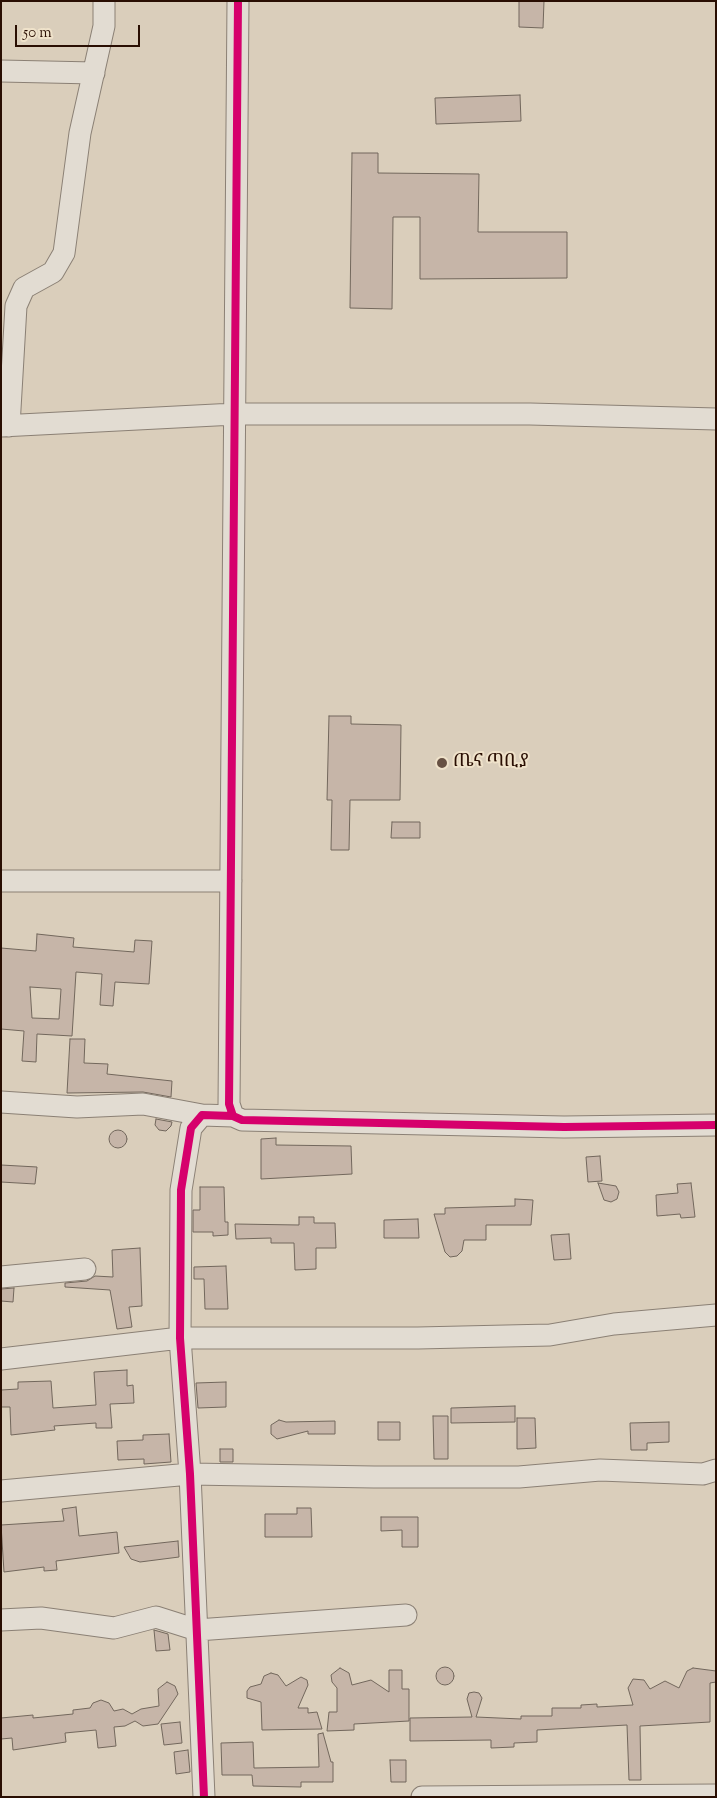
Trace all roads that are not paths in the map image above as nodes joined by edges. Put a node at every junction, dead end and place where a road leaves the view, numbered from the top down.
1 (104, 1) edge
2 (238, 1) edge
3 (1, 72) edge
4 (94, 73) junction
5 (8, 304) edge
6 (235, 414) junction
7 (716, 419) edge
8 (5, 426) edge
9 (1, 881) edge
10 (231, 881) junction
11 (1, 1102) edge
12 (202, 1115) junction
13 (233, 1116) junction
14 (716, 1125) edge
15 (85, 1269) dead end
16 (1, 1277) edge
17 (716, 1316) edge
18 (180, 1338) junction
19 (1, 1360) edge
20 (716, 1470) edge
21 (190, 1474) junction
22 (1, 1491) edge
23 (406, 1615) dead end
24 (1, 1620) edge
25 (197, 1630) junction
26 (716, 1795) edge
27 (204, 1797) edge
28 (422, 1797) edge

1 - 4 street
2 - 6 street
3 - 4 street
4 - 5 street
5 - 8 street
6 - 7 street
6 - 8 street
6 - 10 street
9 - 10 street
10 - 13 street
11 - 12 street
12 - 13 street
12 - 18 street
13 - 14 street
15 - 16 street
17 - 18 street
18 - 19 street
18 - 21 street
20 - 21 street
21 - 22 street
21 - 25 street
23 - 25 street
24 - 25 street
25 - 27 street
26 - 28 street

